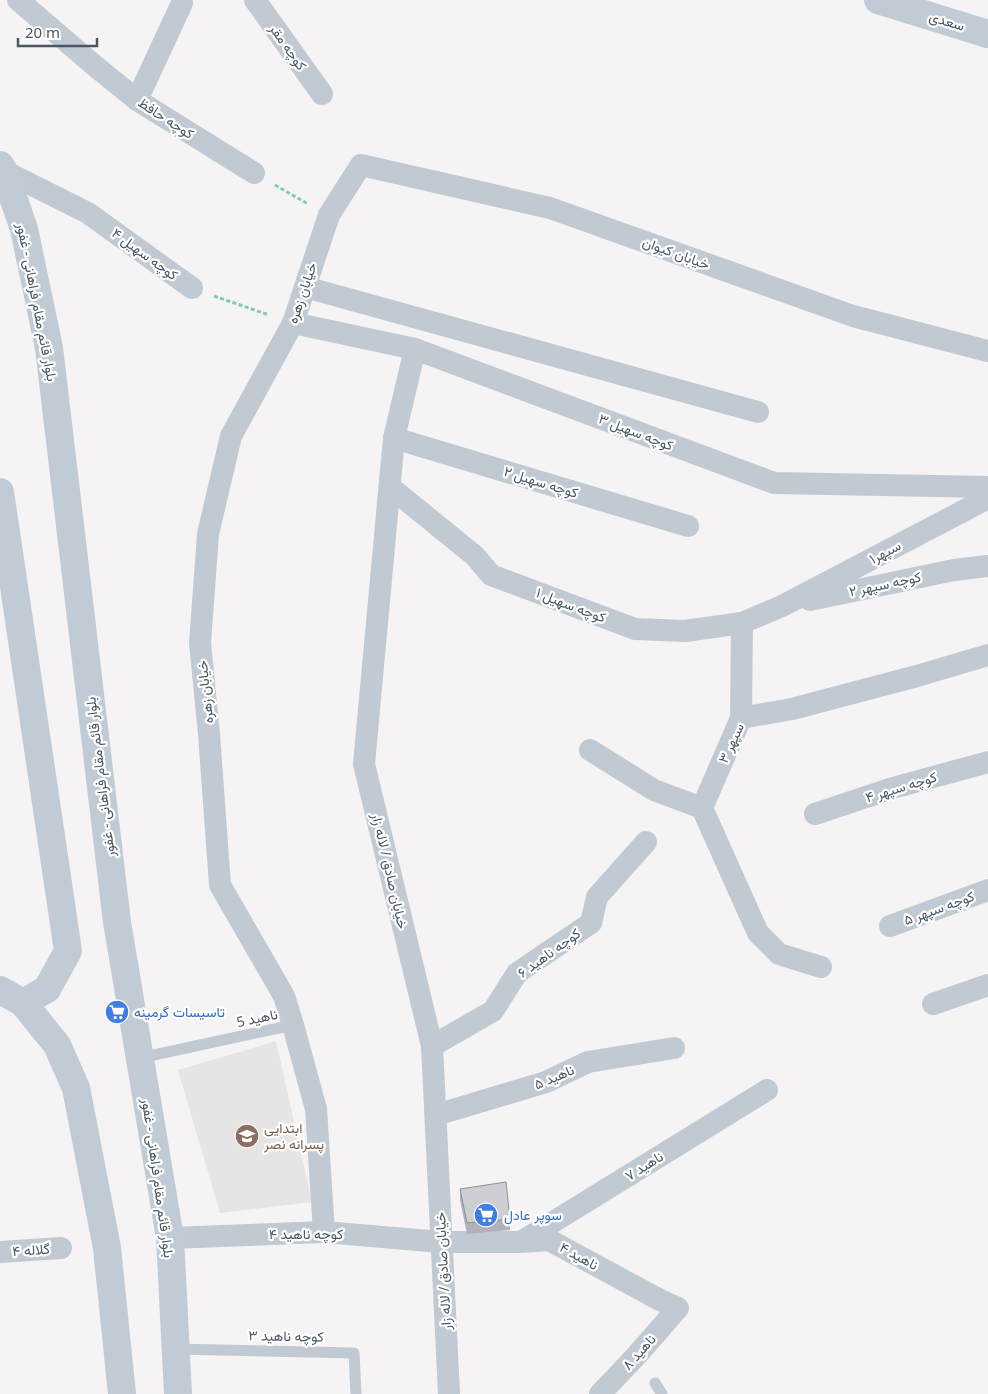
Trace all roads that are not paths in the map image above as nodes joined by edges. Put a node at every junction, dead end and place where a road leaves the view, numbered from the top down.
1 (18, 0) edge
2 (255, 0) edge
3 (878, 0) edge
4 (182, 3) dead end
5 (988, 34) edge
6 (322, 94) dead end
7 (137, 100) junction
8 (361, 165) joint
9 (2, 168) edge
10 (254, 173) road end
11 (305, 287) junction
12 (192, 288) road end
13 (293, 323) junction
14 (415, 349) junction
15 (988, 351) edge
16 (758, 412) dead end
17 (394, 438) junction
18 (390, 487) junction
19 (988, 487) edge
20 (0, 492) edge
21 (988, 498) edge
22 (688, 526) dead end
23 (988, 566) edge
24 (782, 606) junction
25 (742, 622) junction
26 (988, 655) edge
27 (741, 718) junction
28 (590, 750) dead end
29 (988, 762) edge
30 (702, 808) junction
31 (815, 814) dead end
32 (646, 842) dead end
33 (988, 890) edge
34 (890, 926) dead end
35 (821, 966) dead end
36 (988, 985) edge
37 (0, 990) edge
38 (23, 1003) junction
39 (933, 1004) dead end
40 (293, 1025) junction
41 (432, 1046) junction
42 (674, 1048) dead end
43 (140, 1058) junction
44 (766, 1090) dead end
45 (436, 1115) junction
46 (324, 1232) junction
47 (170, 1238) junction
48 (441, 1242) junction
49 (521, 1242) junction
50 (61, 1248) dead end
51 (0, 1252) edge
52 (678, 1308) joint
53 (176, 1349) junction
54 (655, 1383) dead end
55 (122, 1394) edge
56 (178, 1394) edge
57 (356, 1394) edge
58 (449, 1394) edge
59 (600, 1394) edge
60 (662, 1394) edge

1 - 7 street, کوچه حافظ
2 - 6 street, کوچه مقر
3 - 5 main road, سعدی
4 - 7 street
7 - 10 street, کوچه حافظ
8 - 11 street, خیابان زهره
8 - 15 street, خیابان کیوان
9 - 12 street, کوچه سهیل ۴
9 - 43 main road, بلوار قائم مقام فراهانی - غفور
11 - 13 street, خیابان زهره
11 - 16 street
13 - 14 street, کوچه سهیل ۳
13 - 40 street, خیابان زهره
14 - 17 street, خیابان صادق / لاله زار
14 - 19 street, کوچه سهیل ۳
17 - 18 street, خیابان صادق / لاله زار
17 - 22 street, کوچه سهیل ۲
18 - 25 street, کوچه سهیل ۱
18 - 41 street, خیابان صادق / لاله زار
20 - 38 main road
21 - 24 street, سپهر۱
23 - 24 street, کوچه سپهر ۲
24 - 25 street, کوچه سهیل ۱
25 - 27 street
26 - 27 street, سپهر ۳
27 - 30 street, سپهر ۳
28 - 30 street
29 - 31 street, کوچه سپهر ۴
30 - 35 street
32 - 41 street, کوچه ناهید ۶
33 - 34 street, کوچه سپهر ۵
36 - 39 street
37 - 38 main road
38 - 55 main road
40 - 43 lane, ناهید 5
40 - 46 street, خیابان زهره
41 - 45 street, خیابان صادق / لاله زار
42 - 45 street, ناهید ۵
43 - 47 main road, بلوار قائم مقام فراهانی - غفور
44 - 49 street, ناهید ۷
45 - 48 street, خیابان صادق / لاله زار
46 - 47 street, کوچه ناهید ۴
46 - 48 street, کوچه ناهید ۴
47 - 53 main road, بلوار قائم مقام فراهانی - غفور
48 - 49 street, ناهید ۴
48 - 58 street, خیابان صادق / لاله زار
49 - 52 street, ناهید ۴
50 - 51 street, گلاله ۴
52 - 59 street, ناهید ۸
53 - 56 main road, بلوار قائم مقام فراهانی - غفور
53 - 57 lane, کوچه ناهید ۳
54 - 60 lane

